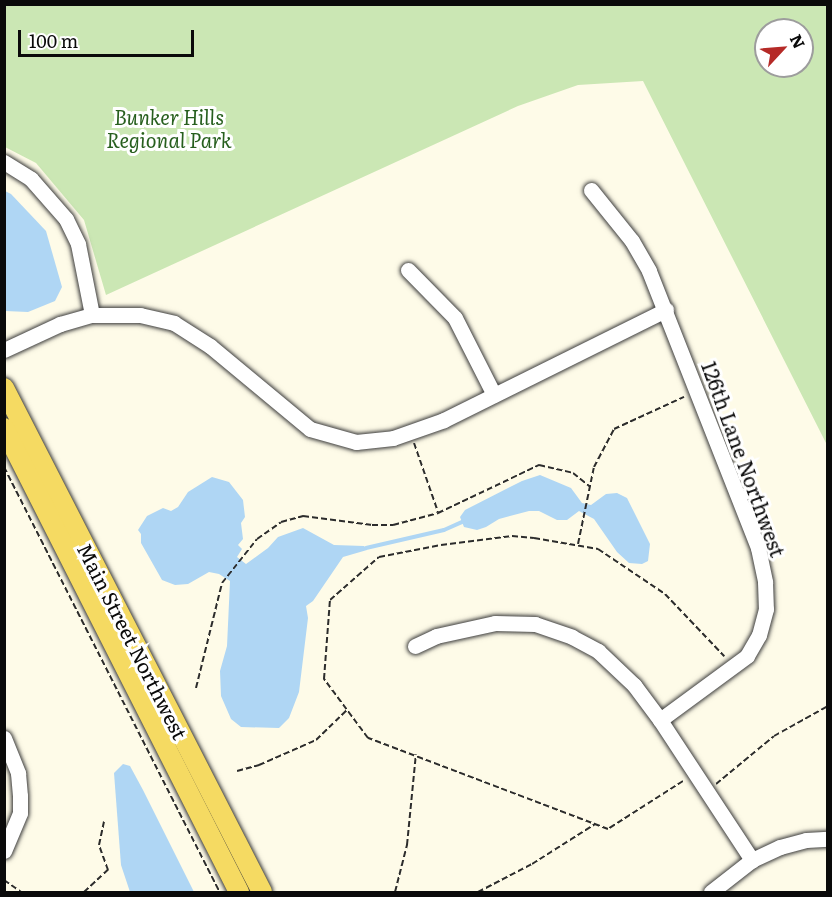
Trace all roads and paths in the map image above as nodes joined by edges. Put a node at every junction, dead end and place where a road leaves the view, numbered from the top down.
1 (4, 162) edge
2 (591, 190) dead end
3 (408, 270) dead end
4 (666, 310) junction
5 (93, 315) junction
6 (4, 350) edge
7 (4, 388) edge
8 (697, 391) junction
9 (494, 395) junction
10 (4, 428) edge
11 (410, 432) junction
12 (4, 466) edge
13 (590, 487) junction
14 (438, 513) junction
15 (578, 545) junction
16 (415, 646) dead end
17 (734, 667) junction
18 (196, 688) dead end
19 (828, 706) edge
20 (347, 710) junction
21 (660, 720) junction
22 (4, 738) edge
23 (416, 754) junction
24 (237, 771) dead end
25 (695, 774) junction
26 (708, 793) junction
27 (104, 822) dead end
28 (595, 824) junction
29 (828, 839) edge
30 (4, 851) edge
31 (752, 860) junction
32 (4, 880) edge
33 (21, 892) edge
34 (84, 892) edge
35 (219, 892) edge
36 (240, 892) edge
37 (262, 892) edge
38 (395, 892) edge
39 (478, 892) edge
40 (711, 892) edge

1 - 5 street
2 - 4 street, 126th Lane Northwest
3 - 9 street
4 - 8 street, 126th Lane Northwest
4 - 9 street
5 - 6 street
5 - 11 street
7 - 37 main road, Main Street Northwest
8 - 13 path
8 - 17 street, 126th Lane Northwest
9 - 11 street
10 - 36 main road, Main Street Northwest
11 - 14 path
12 - 35 path
13 - 14 path
13 - 15 path
14 - 18 path
15 - 17 path
15 - 20 path
16 - 21 street
17 - 21 street, 126th Lane Northwest
19 - 26 path
20 - 23 path
20 - 24 path
21 - 25 street
22 - 30 street
23 - 28 path
23 - 38 path
25 - 26 street
25 - 28 path
26 - 31 street
27 - 34 path
28 - 39 path
29 - 31 street
31 - 40 street
32 - 33 path

